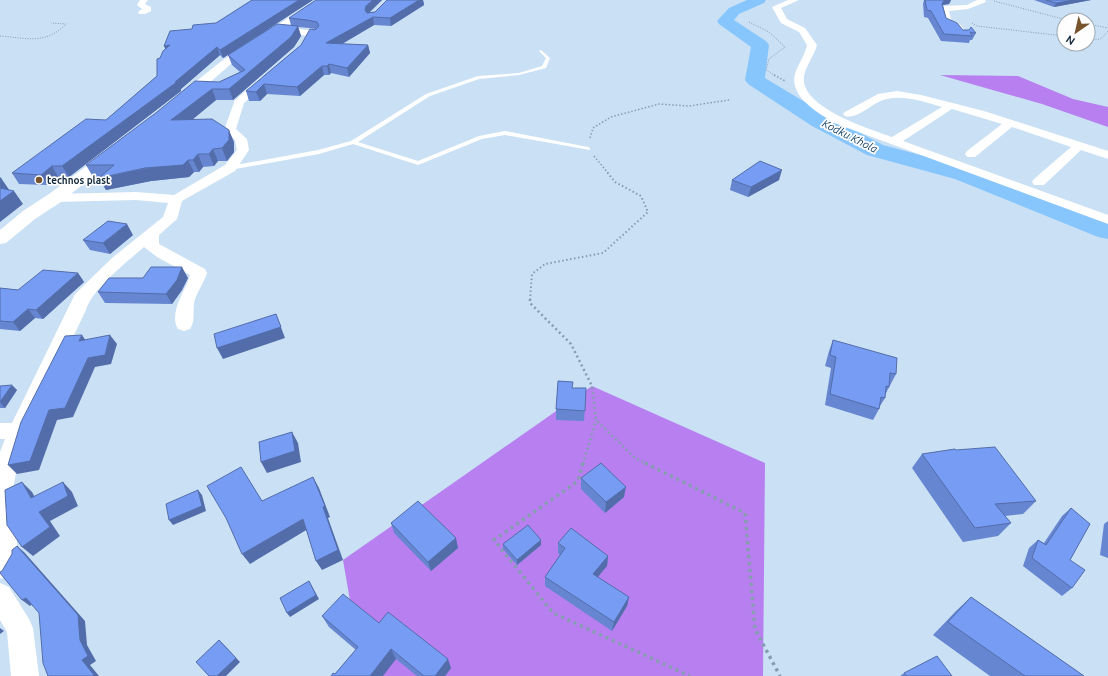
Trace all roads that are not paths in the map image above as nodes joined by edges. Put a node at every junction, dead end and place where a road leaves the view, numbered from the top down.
1 (144, 0) edge
2 (322, 0) edge
3 (795, 0) edge
4 (981, 0) edge
5 (142, 12) dead end
6 (275, 29) junction
7 (963, 34) edge
8 (300, 50) edge
9 (541, 51) dead end
10 (278, 69) edge
11 (950, 106) junction
12 (171, 107) edge
13 (850, 114) dead end
14 (1010, 123) junction
15 (894, 141) junction
16 (353, 142) junction
17 (124, 144) edge
18 (1080, 145) junction
19 (588, 149) road end
20 (971, 154) dead end
21 (1108, 155) edge
22 (230, 168) junction
23 (1039, 182) dead end
24 (56, 198) junction
25 (176, 199) junction
26 (1108, 220) edge
27 (152, 234) junction
28 (0, 238) edge
29 (184, 325) dead end
30 (9, 431) edge
31 (0, 568) edge
32 (0, 596) edge
33 (25, 676) edge

1 - 5 street
2 - 6 street
3 - 15 street
4 - 7 street
6 - 8 street
6 - 12 street
9 - 16 lane
10 - 22 street
11 - 13 street
11 - 14 street
11 - 15 street
14 - 18 street
14 - 20 street
15 - 26 street
16 - 19 lane
16 - 22 lane
17 - 24 street
18 - 21 street
18 - 23 street
22 - 25 street
24 - 25 street
24 - 28 street
25 - 27 street
27 - 29 street
27 - 30 street
30 - 31 street
32 - 33 street

